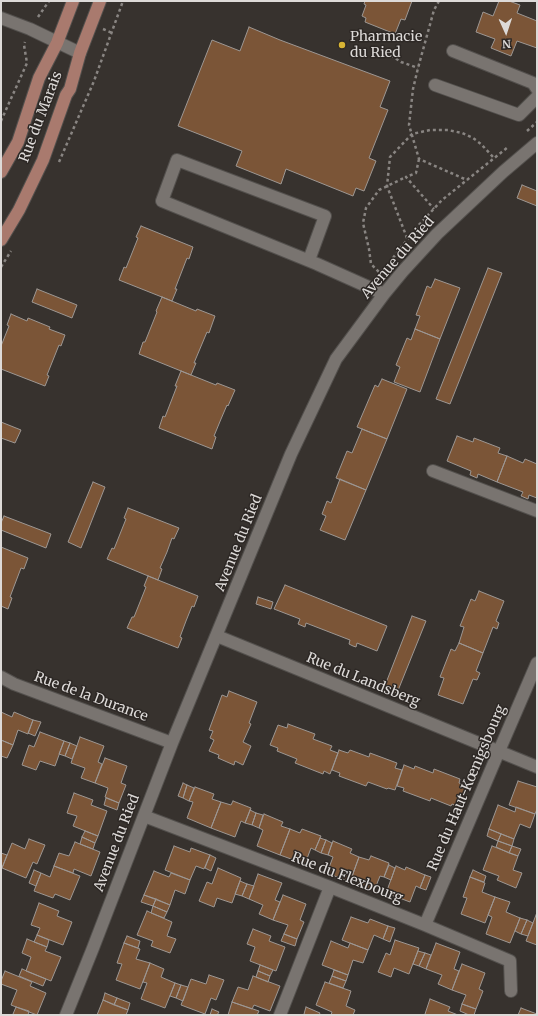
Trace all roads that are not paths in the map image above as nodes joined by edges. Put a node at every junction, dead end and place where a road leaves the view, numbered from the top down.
1 (73, 1) edge
2 (100, 1) edge
3 (1, 18) edge
4 (57, 42) junction
5 (453, 51) dead end
6 (80, 53) junction
7 (436, 85) dead end
8 (537, 88) edge
9 (537, 97) edge
10 (537, 143) edge
11 (1, 172) edge
12 (1, 240) edge
13 (308, 260) junction
14 (384, 294) junction
15 (433, 471) dead end
16 (537, 511) edge
17 (217, 636) junction
18 (537, 663) edge
19 (1, 677) edge
20 (172, 743) junction
21 (499, 752) junction
22 (537, 767) edge
23 (144, 816) junction
24 (330, 887) junction
25 (425, 925) junction
26 (511, 991) dead end
27 (66, 1015) edge
28 (280, 1015) edge

1 - 4 main road, Rue du Marais
2 - 6 main road, Rue du Marais
3 - 4 street
4 - 6 street
4 - 11 main road, Rue du Marais
5 - 8 street
6 - 12 main road, Rue du Marais
7 - 9 street
10 - 14 street, Avenue du Ried
13 - 13 street
13 - 14 street
14 - 17 street, Avenue du Ried
15 - 16 street
17 - 20 street, Avenue du Ried
17 - 21 street, Rue du Landsberg
18 - 21 street, Rue du Haut-Kœnigsbourg
19 - 20 street, Rue de la Durance
20 - 23 street, Avenue du Ried
21 - 22 street, Rue du Landsberg
21 - 25 street, Rue du Haut-Kœnigsbourg
23 - 24 street, Rue du Flexbourg
23 - 27 street, Avenue du Ried
24 - 25 street, Rue du Flexbourg
24 - 28 street
25 - 26 street, Rue du Flexbourg

